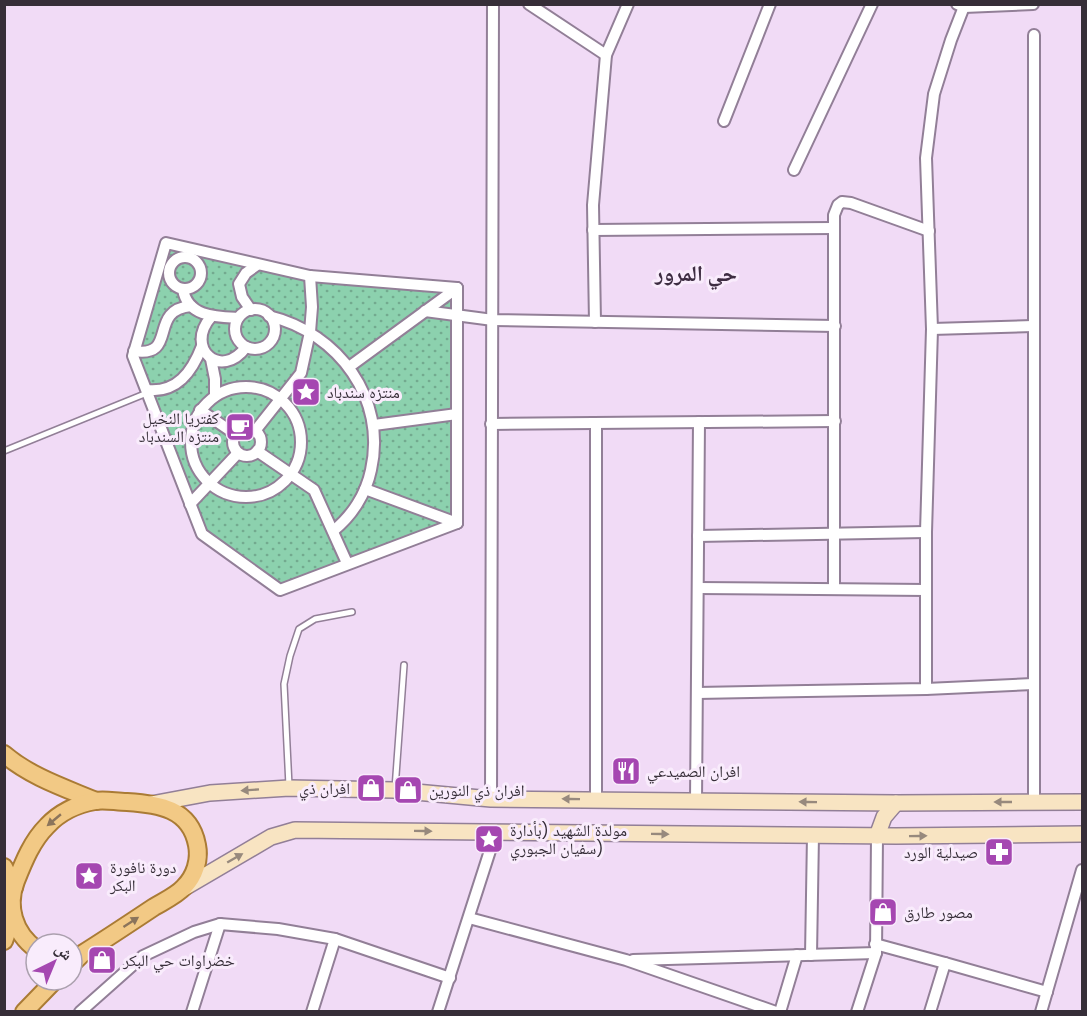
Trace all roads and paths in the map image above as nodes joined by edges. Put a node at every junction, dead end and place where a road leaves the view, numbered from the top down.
1 (493, 4) edge
2 (529, 4) edge
3 (628, 4) edge
4 (770, 4) edge
5 (872, 4) edge
6 (1033, 4) edge
7 (962, 6) edge
8 (1034, 35) dead end
9 (606, 55) junction
10 (724, 121) dead end
11 (794, 170) dead end
12 (834, 228) junction
13 (593, 230) junction
14 (929, 231) junction
15 (257, 265) junction
16 (310, 276) junction
17 (456, 288) junction
18 (183, 289) dead end
19 (192, 306) junction
20 (251, 310) junction
21 (425, 311) junction
22 (457, 315) junction
23 (269, 316) junction
24 (211, 317) junction
25 (238, 318) junction
26 (493, 320) junction
27 (595, 322) junction
28 (835, 326) junction
29 (1033, 326) junction
30 (932, 328) junction
31 (310, 332) junction
32 (202, 346) junction
33 (246, 347) junction
34 (134, 351) junction
35 (211, 359) junction
36 (349, 367) junction
37 (147, 391) junction
38 (215, 396) junction
39 (280, 399) junction
40 (200, 410) junction
41 (457, 414) junction
42 (835, 421) junction
43 (699, 422) junction
44 (596, 423) junction
45 (491, 424) junction
46 (374, 425) junction
47 (255, 431) junction
48 (235, 434) junction
49 (4, 451) edge
50 (257, 451) junction
51 (238, 453) junction
52 (291, 475) junction
53 (209, 484) junction
54 (365, 489) junction
55 (190, 504) junction
56 (457, 523) junction
57 (333, 531) junction
58 (926, 532) junction
59 (834, 533) junction
60 (698, 536) junction
61 (347, 563) junction
62 (698, 588) junction
63 (834, 589) junction
64 (926, 590) junction
65 (352, 612) dead end
66 (404, 665) dead end
67 (1032, 684) junction
68 (926, 689) junction
69 (697, 693) junction
70 (4, 754) edge
71 (289, 788) junction
72 (394, 790) junction
73 (491, 799) junction
74 (596, 800) junction
75 (96, 801) junction
76 (696, 801) junction
77 (1034, 802) junction
78 (1083, 802) edge
79 (896, 803) junction
80 (151, 804) junction
81 (496, 832) junction
82 (1083, 834) edge
83 (813, 835) junction
84 (877, 836) junction
85 (4, 867) edge
86 (1083, 870) edge
87 (14, 887) junction
88 (184, 888) junction
89 (13, 916) junction
90 (469, 918) junction
91 (220, 924) junction
92 (24, 937) edge
93 (335, 939) junction
94 (4, 941) edge
95 (875, 948) junction
96 (84, 952) edge
97 (797, 955) junction
98 (812, 955) junction
99 (626, 960) junction
100 (945, 963) junction
101 (450, 978) junction
102 (43, 992) edge
103 (1047, 992) junction
104 (24, 1011) edge
105 (80, 1011) edge
106 (192, 1011) edge
107 (312, 1011) edge
108 (438, 1011) edge
109 (778, 1011) edge
110 (857, 1011) edge
111 (930, 1011) edge
112 (1041, 1011) edge

1 - 26 street
2 - 9 street
3 - 9 street
4 - 10 street
5 - 11 street
6 - 7 street
7 - 14 street
8 - 29 street
9 - 13 street
12 - 13 street
12 - 14 street
12 - 28 street
13 - 27 street
14 - 30 street
15 - 16 street
15 - 20 street
15 - 34 street
16 - 17 street
16 - 31 street
17 - 21 street
17 - 22 street
18 - 19 street
19 - 24 street
19 - 34 street
20 - 23 street
20 - 25 street
21 - 22 street
21 - 36 street
22 - 26 street
22 - 41 street
23 - 31 street
23 - 33 street
24 - 25 street
24 - 32 street
25 - 33 street
26 - 27 street
26 - 45 street
27 - 28 street
28 - 42 street
29 - 30 street
29 - 67 street
30 - 58 street
31 - 36 street
31 - 39 street
32 - 35 street
32 - 37 street
33 - 35 street
34 - 37 street
35 - 38 street
36 - 46 street
37 - 49 lane
37 - 55 street
38 - 39 street
38 - 40 street
39 - 47 street
39 - 52 street
40 - 48 street
40 - 53 street
41 - 46 street
41 - 56 street
42 - 43 street
42 - 59 street
43 - 44 street
43 - 60 street
44 - 45 street
44 - 74 street
45 - 73 street
46 - 54 street
47 - 48 street
47 - 50 street
48 - 51 street
50 - 51 street
50 - 52 street
51 - 53 street
52 - 53 street
52 - 57 street
53 - 55 street
54 - 56 street
54 - 57 street
55 - 61 street
56 - 61 street
57 - 61 street
58 - 59 street
58 - 64 street
59 - 60 street
59 - 63 street
60 - 62 street
62 - 63 street
62 - 69 street
63 - 64 street
64 - 68 street
65 - 71 lane
66 - 72 lane
67 - 68 street
67 - 77 street
68 - 69 street
69 - 76 street
70 - 75 main road
71 - 72 main road
71 -> 80 main road
72 - 73 main road
74 -> 73 main road
74 - 76 main road
75 - 80 main road
75 -> 87 main road
79 -> 76 main road
77 - 78 main road
77 -> 79 main road
79 - 84 main road
80 - 88 main road
81 -> 83 main road
88 -> 81 main road
81 - 90 street
84 -> 82 main road
83 - 84 main road
83 - 98 street
84 - 95 street
85 - 87 main road
86 - 103 street
87 - 89 main road
96 -> 88 main road
89 - 92 main road
89 - 94 main road
90 - 99 street
90 - 101 street
91 - 93 street
91 - 105 street
91 - 106 street
93 - 101 street
93 - 107 street
95 - 98 street
95 - 100 street
95 - 110 street
97 - 98 street
97 - 99 street
97 - 109 street
99 - 109 street
100 - 103 street
100 - 111 street
101 - 108 street
102 - 104 main road
103 - 112 street

